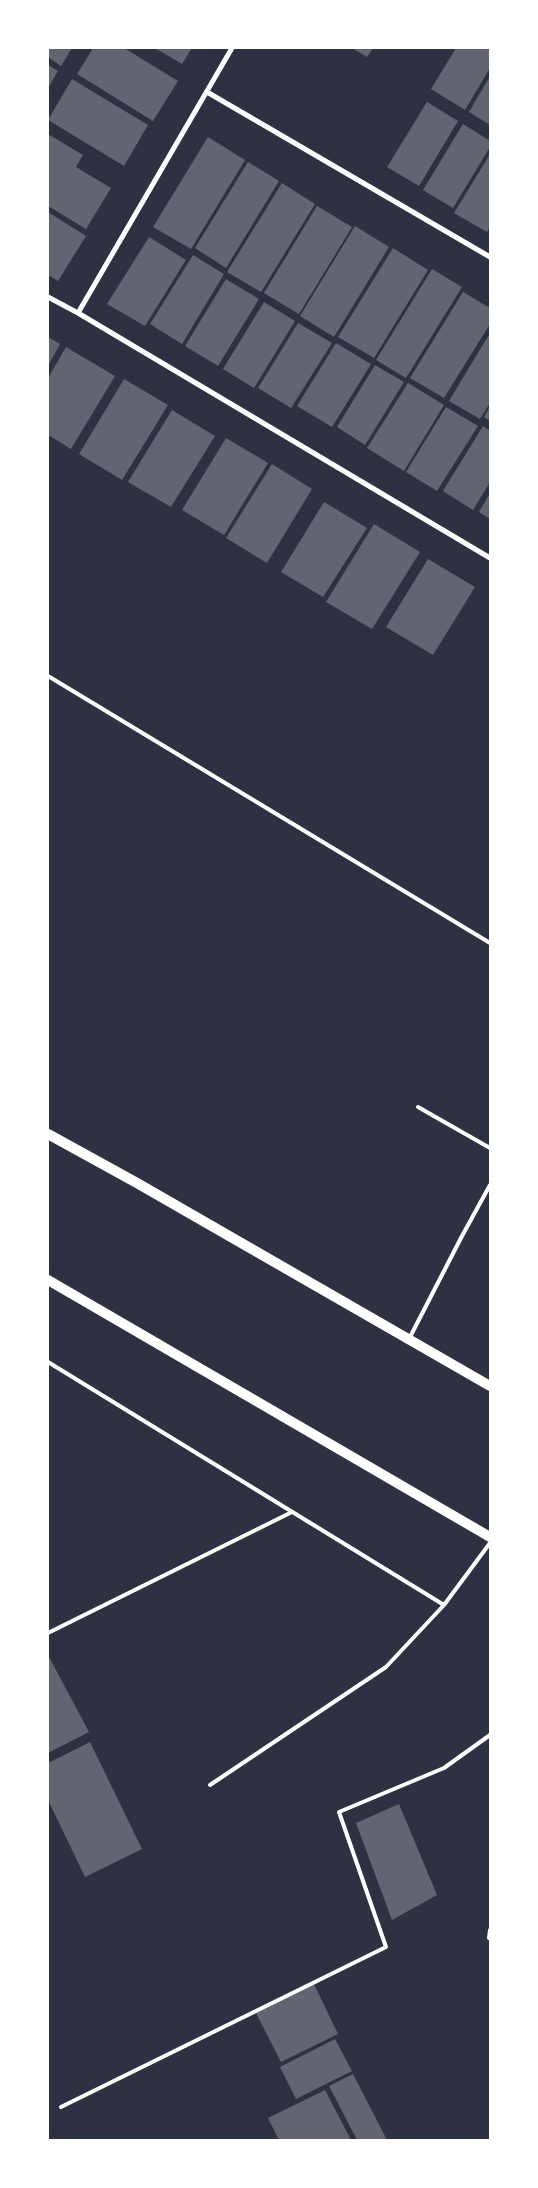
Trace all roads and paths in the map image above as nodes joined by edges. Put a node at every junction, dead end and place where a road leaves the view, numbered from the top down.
1 (232, 48) edge
2 (207, 92) junction
3 (490, 257) edge
4 (48, 297) edge
5 (78, 313) junction
6 (490, 558) edge
7 (48, 676) edge
8 (490, 943) edge
9 (418, 1107) dead end
10 (48, 1134) edge
11 (490, 1148) edge
12 (490, 1186) edge
13 (48, 1280) edge
14 (409, 1339) junction
15 (48, 1362) edge
16 (490, 1386) edge
17 (292, 1512) junction
18 (490, 1537) edge
19 (490, 1543) edge
20 (444, 1606) junction
21 (48, 1633) edge
22 (490, 1735) edge
23 (210, 1785) dead end
24 (490, 1930) edge
25 (489, 1938) edge
26 (61, 2107) dead end

1 - 2 street
2 - 3 street
2 - 5 street
4 - 5 street
5 - 6 street
7 - 8 lane
9 - 11 lane
10 - 14 main road
12 - 14 lane
13 - 18 main road
14 - 16 main road
15 - 17 lane
17 - 20 lane
17 - 21 lane
19 - 20 lane
20 - 23 lane
22 - 26 lane
24 - 25 lane

